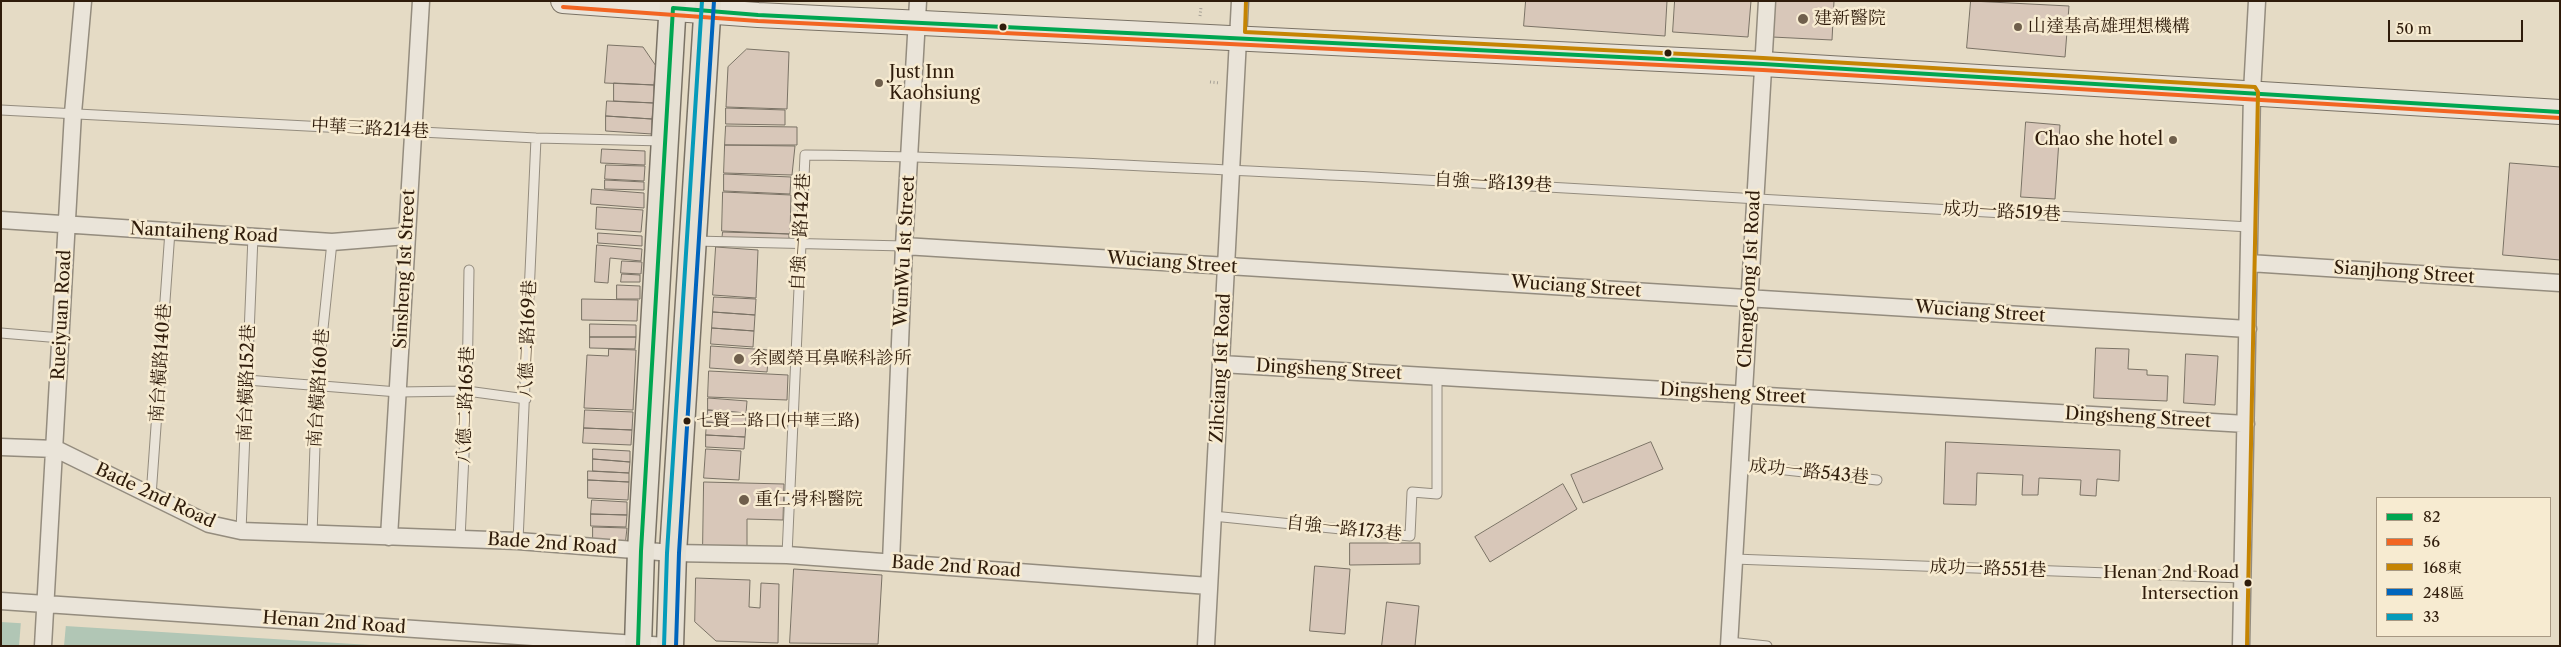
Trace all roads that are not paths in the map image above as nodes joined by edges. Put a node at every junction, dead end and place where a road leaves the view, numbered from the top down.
1 (83, 1) edge
2 (421, 1) edge
3 (563, 1) edge
4 (1240, 1) edge
5 (1767, 1) edge
6 (2257, 1) edge
7 (673, 5) edge
8 (708, 6) edge
9 (917, 11) edge
10 (1238, 38) junction
11 (1763, 64) junction
12 (2252, 92) junction
13 (1, 110) edge
14 (73, 112) junction
15 (2560, 112) edge
16 (413, 131) junction
17 (536, 138) junction
18 (666, 141) junction
19 (909, 156) junction
20 (1231, 170) junction
21 (1755, 197) junction
22 (1, 220) edge
23 (67, 225) junction
24 (2250, 227) junction
25 (170, 231) junction
26 (253, 236) junction
27 (407, 236) junction
28 (692, 241) junction
29 (332, 242) junction
30 (800, 243) junction
31 (904, 246) junction
32 (2249, 263) junction
33 (1226, 266) junction
34 (469, 270) dead end
35 (2560, 283) edge
36 (1749, 298) junction
37 (2248, 329) junction
38 (1, 333) edge
39 (61, 338) junction
40 (1221, 364) junction
41 (1438, 376) junction
42 (247, 380) junction
43 (317, 386) junction
44 (467, 391) junction
45 (398, 392) junction
46 (1744, 395) junction
47 (526, 399) junction
48 (2246, 424) junction
49 (1, 446) edge
50 (56, 450) junction
51 (1740, 464) junction
52 (1878, 480) dead end
53 (151, 496) junction
54 (1213, 516) junction
55 (241, 531) junction
56 (312, 535) junction
57 (389, 537) junction
58 (460, 539) junction
59 (518, 541) junction
60 (641, 551) junction
61 (673, 553) junction
62 (787, 555) junction
63 (1734, 559) junction
64 (891, 562) junction
65 (2242, 578) junction
66 (1209, 586) junction
67 (1, 601) edge
68 (45, 603) junction
69 (638, 644) edge
70 (1729, 644) edge
71 (43, 646) edge
72 (666, 646) edge
73 (670, 646) edge
74 (1206, 646) edge
75 (1767, 646) edge
76 (2241, 646) edge

1 - 14 street, Rueiyuan Road
2 - 16 street, Sinsheng 1st Street
3 - 7 street
4 - 10 street, Zihciang 1st Road
5 - 11 street, ChengGong 1st Road
6 - 12 street
7 - 8 street
7 - 18 main road
8 - 9 street
8 - 28 main road
9 - 10 street
9 - 19 street, WunWu 1st Street
10 - 11 street
10 - 20 street, Zihciang 1st Road
11 - 12 street
11 - 21 street, ChengGong 1st Road
12 - 15 street
12 - 24 street
13 - 14 lane, 中華三路214巷
14 - 16 lane, 中華三路214巷
14 - 23 street, Rueiyuan Road
16 - 17 lane, 中華三路214巷
16 - 27 street, Sinsheng 1st Street
17 - 18 lane, 中華三路214巷
17 - 47 lane, 八德二路169巷
18 - 60 main road
19 - 20 lane, 自強一路142巷
19 - 30 lane, 自強一路142巷
19 - 31 street, WunWu 1st Street
20 - 21 lane, 自強一路139巷
20 - 33 street, Zihciang 1st Road
21 - 24 lane, 成功一路519巷
21 - 36 street, ChengGong 1st Road
22 - 23 street, Nantaiheng Road
23 - 25 street, Nantaiheng Road
23 - 39 street, Rueiyuan Road
24 - 32 street
25 - 26 street, Nantaiheng Road
25 - 53 lane, 南台橫路140巷
26 - 29 street, Nantaiheng Road
26 - 42 lane, 南台橫路152巷
27 - 29 street, Nantaiheng Road
27 - 45 street, Sinsheng 1st Street
28 - 30 lane
28 - 61 main road
29 - 43 lane, 南台橫路160巷
30 - 31 lane
30 - 62 lane, 自強一路142巷
31 - 33 street, Wuciang Street
31 - 64 street, WunWu 1st Street
32 - 35 street, Sianjhong Street
32 - 37 street
33 - 36 street, Wuciang Street
33 - 40 street, Zihciang 1st Road
34 - 44 lane, 八德二路165巷
36 - 37 street, Wuciang Street
36 - 46 street, ChengGong 1st Road
37 - 48 street
38 - 39 lane
39 - 50 street, Rueiyuan Road
40 - 41 street, Dingsheng Street
40 - 54 street, Zihciang 1st Road
41 - 46 street, Dingsheng Street
41 - 54 lane, 自強一路173巷
42 - 43 lane
42 - 55 lane, 南台橫路152巷
43 - 45 lane
43 - 56 lane, 南台橫路160巷
44 - 45 lane
44 - 47 lane
44 - 58 lane, 八德二路165巷
45 - 57 street, Sinsheng 1st Street
46 - 48 street, Dingsheng Street
46 - 51 street, ChengGong 1st Road
47 - 59 lane, 八德二路169巷
48 - 65 street
49 - 50 street, Bade 2nd Road
50 - 53 street, Bade 2nd Road
50 - 68 street, Rueiyuan Road
51 - 52 lane, 成功一路543巷
51 - 63 street, ChengGong 1st Road
53 - 55 street, Bade 2nd Road
54 - 66 street, Zihciang 1st Road
55 - 56 street, Bade 2nd Road
56 - 57 street, Bade 2nd Road
57 - 58 street, Bade 2nd Road
58 - 59 street, Bade 2nd Road
59 - 60 street, Bade 2nd Road
60 - 61 street, Bade 2nd Road
60 - 69 main road
61 - 62 street, Bade 2nd Road
61 - 73 main road
62 - 64 street, Bade 2nd Road
63 - 65 lane, 成功一路551巷
63 - 70 street, ChengGong 1st Road
64 - 66 street, Bade 2nd Road
65 - 76 street
66 - 74 street, Zihciang 1st Road
67 - 68 street, Henan 2nd Road
68 - 69 street, Henan 2nd Road
68 - 71 street, Rueiyuan Road
69 - 72 street, Henan 2nd Road
70 - 75 lane

